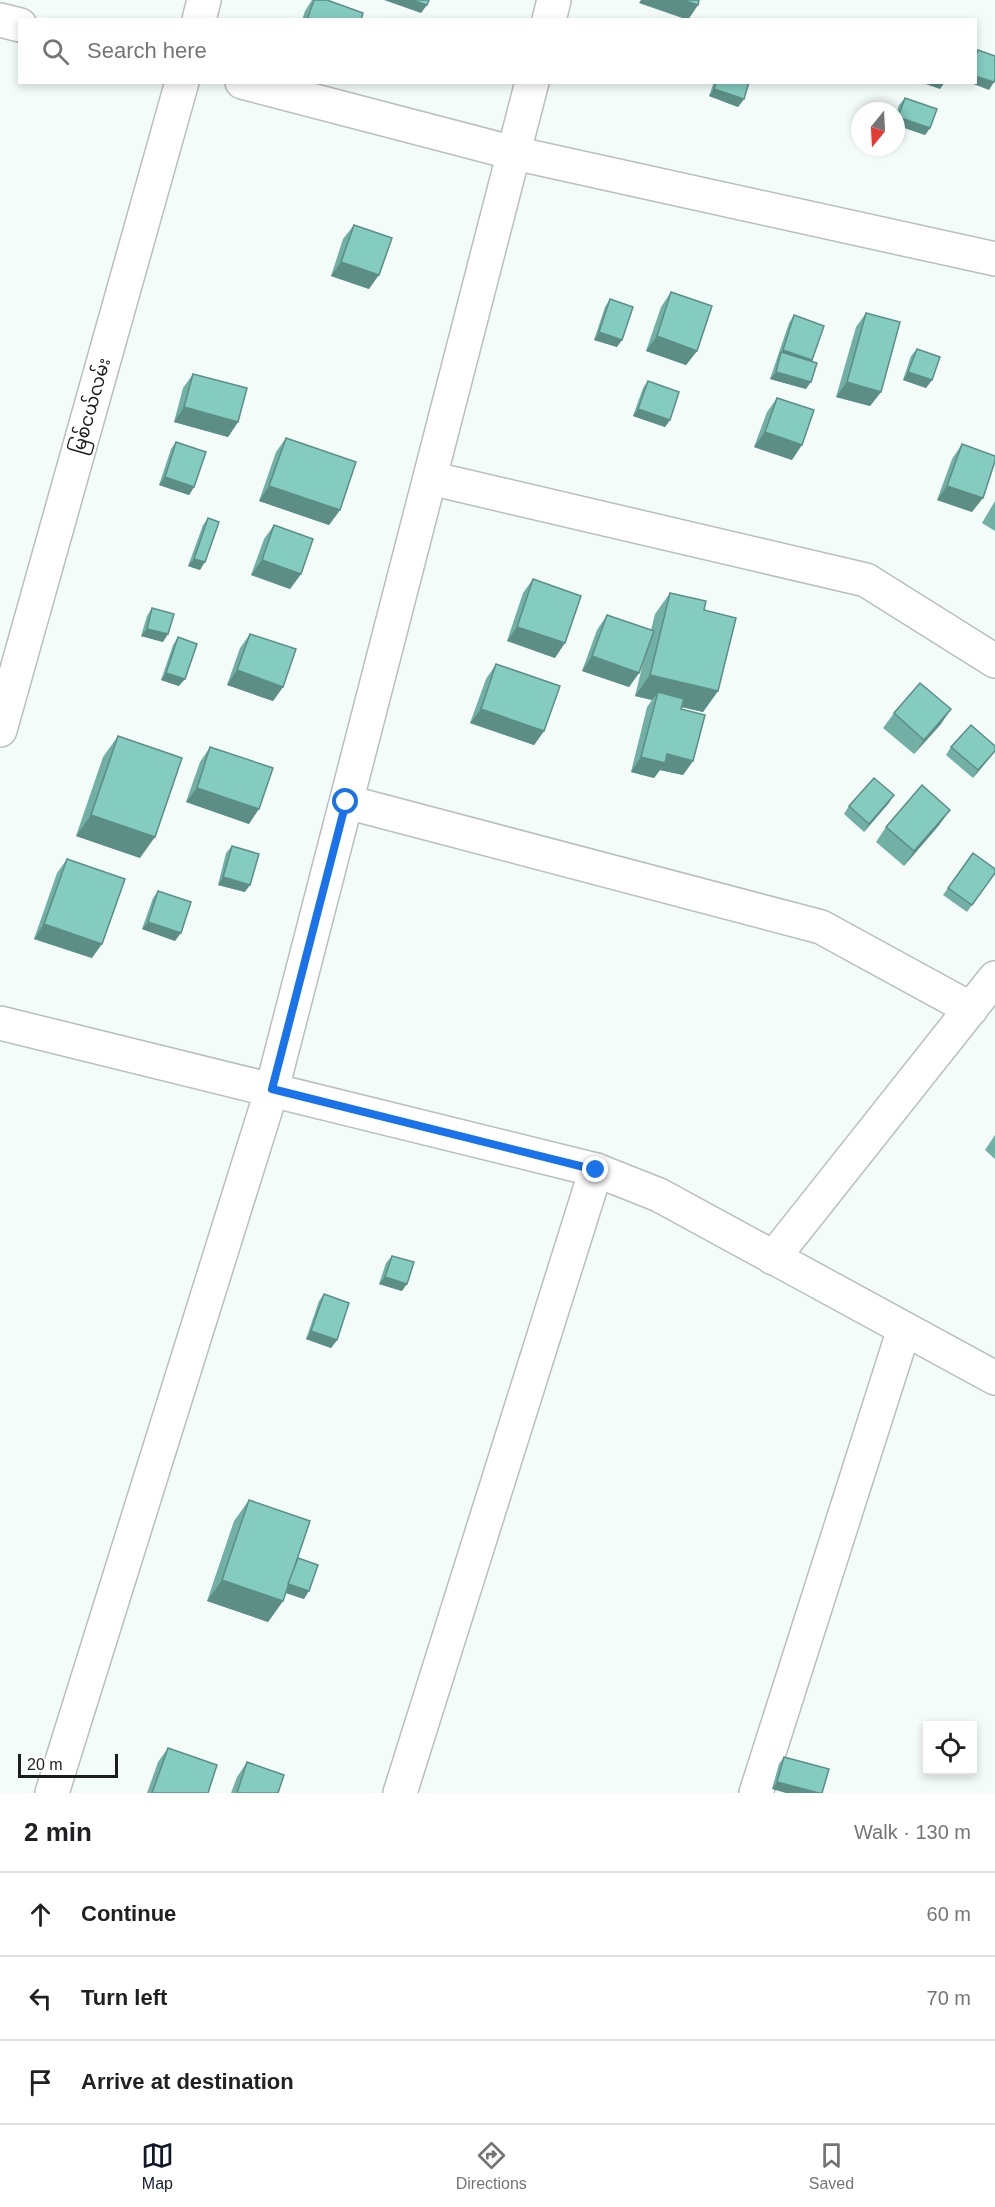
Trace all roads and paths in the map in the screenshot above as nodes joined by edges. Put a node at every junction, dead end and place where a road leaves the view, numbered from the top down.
1 (204, 0) edge
2 (554, 0) edge
3 (200, 18) edge
4 (550, 18) edge
5 (0, 20) edge
6 (18, 24) edge
7 (181, 84) edge
8 (251, 84) edge
9 (531, 84) edge
10 (514, 153) junction
11 (995, 259) edge
12 (430, 478) junction
13 (995, 661) edge
14 (0, 730) edge
15 (346, 802) junction
16 (995, 978) edge
17 (971, 1009) junction
18 (0, 1023) edge
19 (272, 1089) junction
20 (596, 1170) junction
21 (773, 1258) junction
22 (904, 1329) junction
23 (995, 1378) edge
24 (51, 1793) edge
25 (399, 1793) edge
26 (756, 1793) edge

1 - 3 street
2 - 4 street
5 - 6 street
7 - 14 street, မြစ်ငယ်လမ်း
8 - 10 street
9 - 10 street
10 - 11 street
10 - 12 street
12 - 13 street
12 - 15 street
15 - 17 street
15 - 19 street
16 - 17 street
17 - 21 street
18 - 19 street
19 - 20 street
19 - 24 street
20 - 21 street
20 - 25 street
21 - 22 street
22 - 23 street
22 - 26 street

